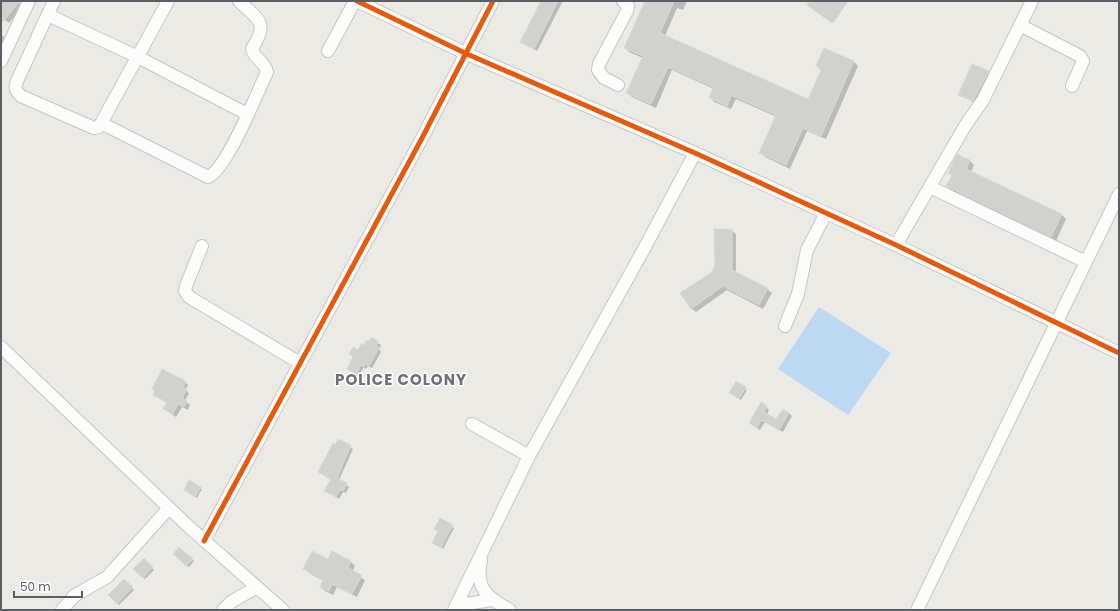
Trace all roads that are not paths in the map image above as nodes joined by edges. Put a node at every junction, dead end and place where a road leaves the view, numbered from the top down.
1 (29, 1) edge
2 (54, 1) edge
3 (168, 1) edge
4 (239, 1) edge
5 (356, 1) edge
6 (493, 1) edge
7 (1032, 1) edge
8 (626, 2) edge
9 (48, 15) junction
10 (1020, 25) junction
11 (328, 51) dead end
12 (467, 54) junction
13 (138, 57) junction
14 (1, 61) edge
15 (618, 85) dead end
16 (1072, 86) dead end
17 (247, 114) junction
18 (101, 123) junction
19 (695, 153) junction
20 (930, 187) junction
21 (1119, 194) edge
22 (826, 213) junction
23 (896, 245) junction
24 (202, 246) dead end
25 (1086, 262) junction
26 (1056, 323) junction
27 (785, 326) dead end
28 (1, 347) edge
29 (1119, 353) edge
30 (300, 363) junction
31 (472, 424) dead end
32 (529, 456) junction
33 (169, 508) junction
34 (204, 541) junction
35 (482, 551) junction
36 (257, 587) junction
37 (491, 600) junction
38 (62, 610) edge
39 (223, 610) edge
40 (284, 610) edge
41 (454, 610) edge
42 (458, 610) edge
43 (510, 610) edge
44 (917, 610) edge

1 - 14 street
2 - 9 street
3 - 13 street
4 - 17 street
5 - 11 street
5 - 12 street
6 - 12 street
7 - 10 street
8 - 15 street
9 - 13 street
9 - 18 street
10 - 16 street
10 - 20 street
12 - 19 street
12 - 30 street
13 - 17 street
13 - 18 street
17 - 18 street
19 - 22 street
19 - 32 street
20 - 23 street
20 - 25 street
21 - 25 street
22 - 23 street
22 - 27 street
23 - 26 street
24 - 30 street
25 - 26 street
26 - 29 street
26 - 44 street
28 - 33 street
30 - 34 street
31 - 32 street
32 - 35 street
33 - 34 street
33 - 38 street
34 - 36 street
35 - 37 street
35 - 41 street
36 - 39 street
36 - 40 street
37 - 42 street
37 - 43 street

